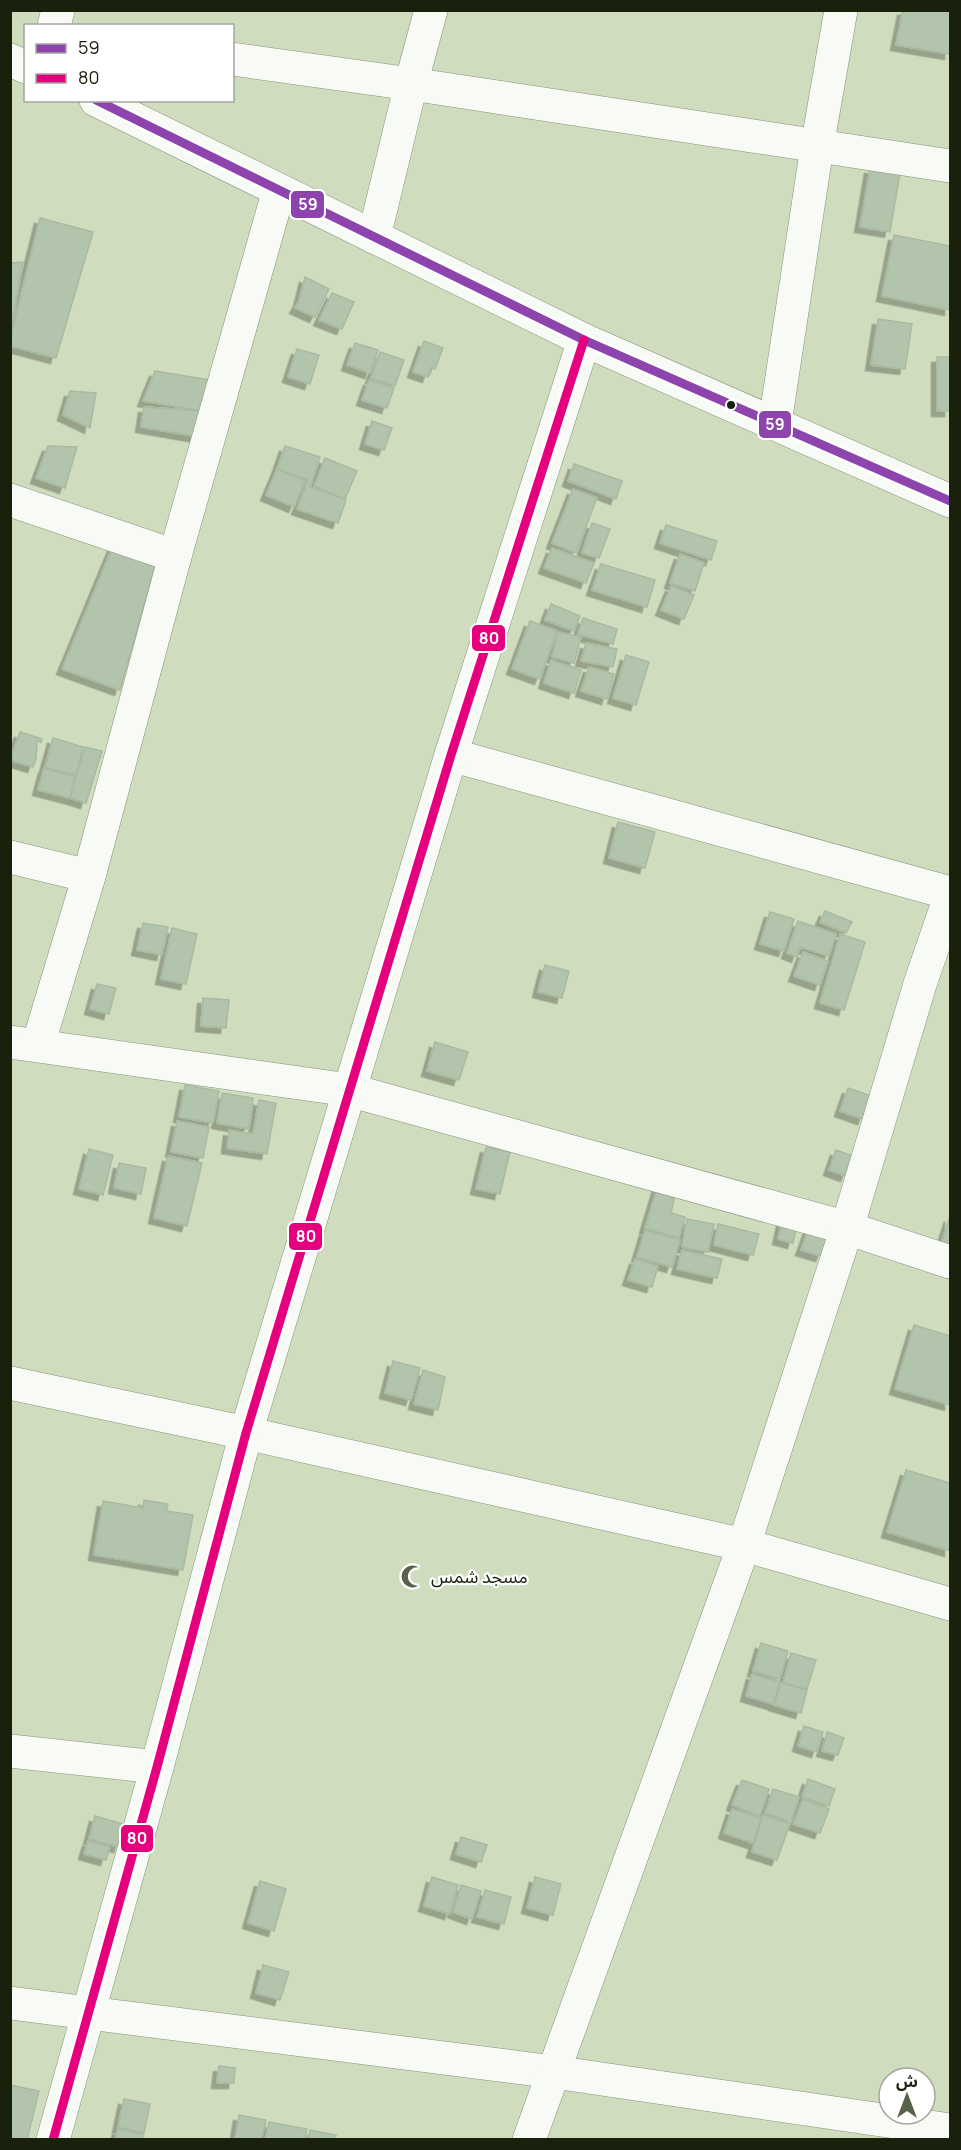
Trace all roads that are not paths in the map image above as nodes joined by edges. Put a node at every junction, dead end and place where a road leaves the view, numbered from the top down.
1 (431, 10) edge
2 (841, 10) edge
3 (234, 59) edge
4 (10, 60) edge
5 (24, 66) edge
6 (411, 84) junction
7 (100, 102) edge
8 (816, 147) junction
9 (951, 166) edge
10 (279, 190) junction
11 (374, 237) junction
12 (584, 340) junction
13 (775, 423) junction
14 (10, 500) edge
15 (951, 501) edge
16 (175, 556) junction
17 (451, 755) junction
18 (10, 857) edge
19 (89, 876) junction
20 (951, 895) edge
21 (24, 1044) edge
22 (349, 1090) junction
23 (847, 1228) junction
24 (951, 1262) edge
25 (10, 1383) edge
26 (246, 1433) junction
27 (744, 1545) junction
28 (951, 1604) edge
29 (10, 1751) edge
30 (157, 1767) junction
31 (10, 2003) edge
32 (88, 2014) junction
33 (554, 2072) junction
34 (951, 2130) edge
35 (53, 2139) edge
36 (528, 2139) edge

1 - 6 street
2 - 8 street
3 - 6 street
4 - 5 street
6 - 8 street
6 - 11 street
7 - 10 street
8 - 9 street
8 - 13 street
10 - 11 street
10 - 16 street
11 - 12 street
12 - 13 street
12 - 17 street
13 - 15 street
14 - 16 street
16 - 19 street
17 - 20 street
17 - 22 street
18 - 19 street
19 - 21 street
20 - 23 street
21 - 22 street
22 - 23 street
22 - 26 street
23 - 24 street
23 - 27 street
25 - 26 street
26 - 27 street
26 - 30 street
27 - 28 street
27 - 33 street
29 - 30 street
30 - 32 street
31 - 32 street
32 - 33 street
32 - 35 street
33 - 34 street
33 - 36 street

